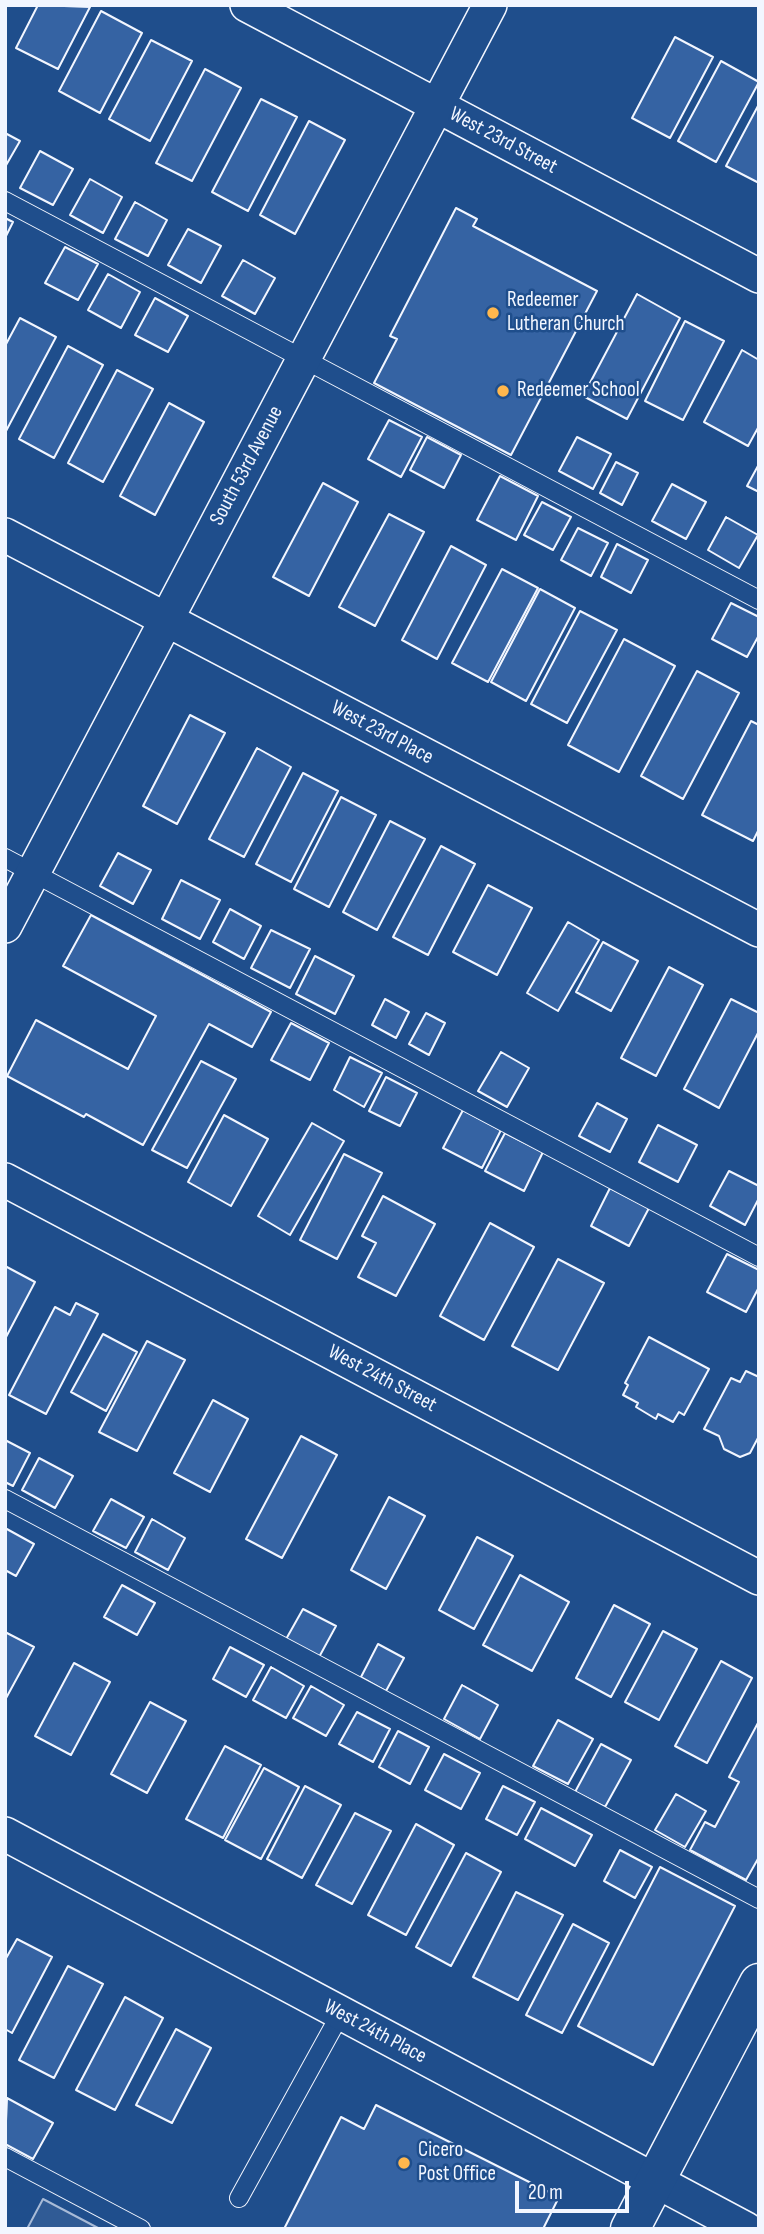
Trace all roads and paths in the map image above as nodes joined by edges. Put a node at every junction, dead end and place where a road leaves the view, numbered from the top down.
1 (247, 5) edge
2 (489, 5) edge
3 (436, 106) junction
4 (5, 201) edge
5 (759, 276) edge
6 (303, 359) junction
7 (5, 535) edge
8 (759, 600) edge
9 (166, 620) junction
10 (19, 865) edge
11 (5, 926) edge
12 (759, 930) edge
13 (5, 1180) edge
14 (759, 1257) edge
15 (5, 1499) edge
16 (759, 1578) edge
17 (5, 1834) edge
18 (759, 1899) edge
19 (759, 1983) edge
20 (341, 2013) junction
21 (5, 2157) edge
22 (655, 2181) junction
23 (239, 2198) dead end
24 (736, 2226) edge
25 (141, 2229) edge
26 (630, 2229) edge

1 - 3 street, West 23rd Street
2 - 3 street, South 53rd Avenue
3 - 5 street, West 23rd Street
3 - 6 street, South 53rd Avenue
4 - 6 lane
6 - 8 lane
6 - 9 street, South 53rd Avenue
7 - 9 street, West 23rd Place
9 - 10 street, South 53rd Avenue
9 - 12 street, West 23rd Place
10 - 11 street, South 53rd Avenue
10 - 14 lane
13 - 16 street, West 24th Street
15 - 18 lane
17 - 20 street, West 24th Place
19 - 22 main road
20 - 22 street, West 24th Place
20 - 23 lane
21 - 25 lane
22 - 24 street, West 24th Place
22 - 26 main road

